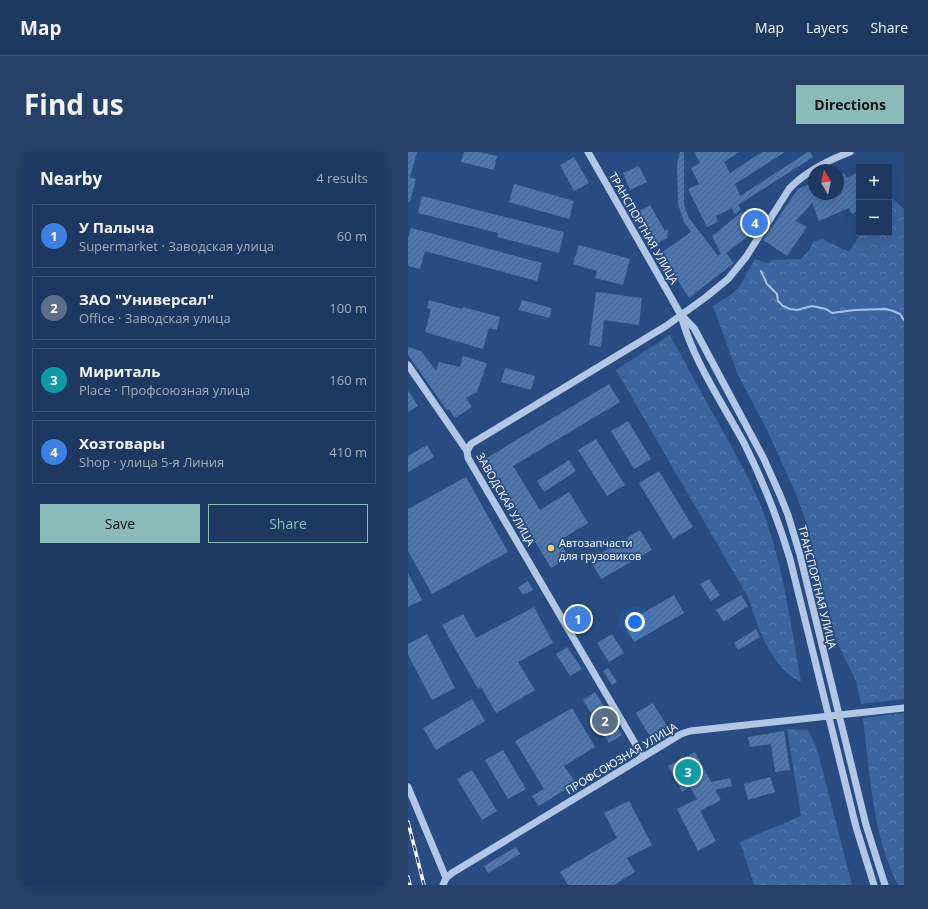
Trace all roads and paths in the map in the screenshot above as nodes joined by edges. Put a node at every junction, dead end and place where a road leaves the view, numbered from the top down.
1 (588, 152) edge
2 (847, 153) edge
3 (681, 315) junction
4 (408, 365) edge
5 (467, 451) junction
6 (904, 708) edge
7 (838, 715) junction
8 (828, 716) junction
9 (643, 757) junction
10 (408, 788) edge
11 (444, 882) edge
12 (874, 885) edge
13 (885, 885) edge

1 - 3 street, ТРАНСПОРТНАЯ УЛИЦА
2 - 3 street, ЗАВОДСКАЯ УЛИЦА
3 - 5 street, ЗАВОДСКАЯ УЛИЦА
3 - 7 street, ТРАНСПОРТНАЯ УЛИЦА
3 - 8 street, ТРАНСПОРТНАЯ УЛИЦА
4 - 5 street
5 - 9 street, ЗАВОДСКАЯ УЛИЦА
6 - 7 street, ПРОФСОЮЗНАЯ УЛИЦА
7 - 8 street, ПРОФСОЮЗНАЯ УЛИЦА
7 - 13 street, ТРАНСПОРТНАЯ УЛИЦА
8 - 9 street, ПРОФСОЮЗНАЯ УЛИЦА
8 - 12 street, ТРАНСПОРТНАЯ УЛИЦА
9 - 11 street, ПРОФСОЮЗНАЯ УЛИЦА
10 - 11 street

